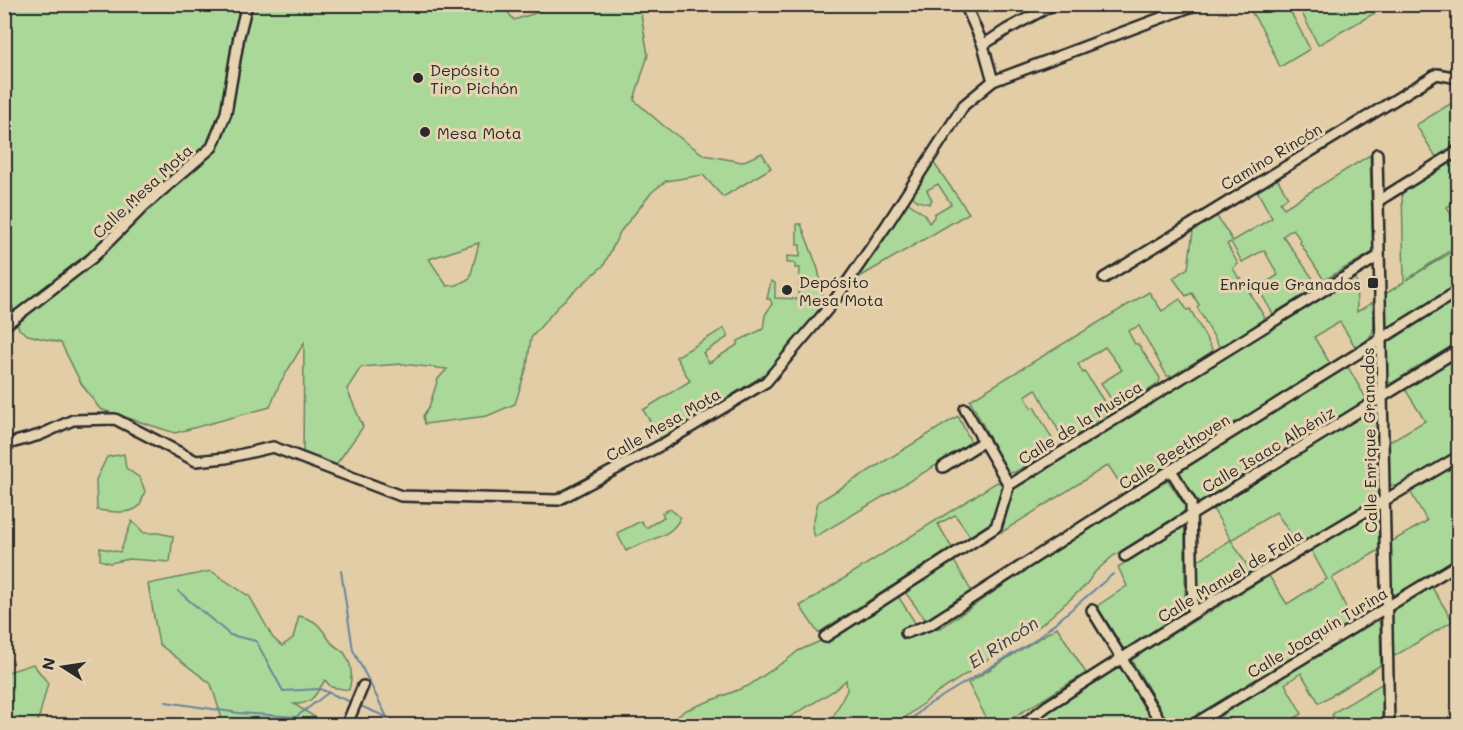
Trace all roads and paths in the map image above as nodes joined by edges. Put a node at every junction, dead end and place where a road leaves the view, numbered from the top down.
1 (247, 4) edge
2 (965, 4) edge
3 (1054, 4) edge
4 (1198, 4) edge
5 (983, 45) junction
6 (1458, 78) edge
7 (993, 81) junction
8 (1458, 151) edge
9 (1377, 154) dead end
10 (1378, 201) junction
11 (1379, 256) junction
12 (1104, 278) dead end
13 (1458, 291) edge
14 (4, 326) edge
15 (1381, 340) junction
16 (1458, 350) edge
17 (1383, 397) junction
18 (965, 409) dead end
19 (984, 441) junction
20 (4, 445) edge
21 (1458, 457) edge
22 (943, 467) dead end
23 (1171, 470) junction
24 (1009, 485) junction
25 (1385, 500) junction
26 (1193, 513) junction
27 (1125, 556) dead end
28 (1458, 564) edge
29 (1388, 607) junction
30 (1092, 610) dead end
31 (1193, 614) junction
32 (906, 633) dead end
33 (825, 637) dead end
34 (1123, 657) junction
35 (363, 686) dead end
36 (349, 726) edge
37 (1021, 726) edge
38 (1163, 726) edge
39 (1191, 726) edge
40 (1389, 726) edge

1 - 14 street, Calle Mesa Mota
2 - 5 street
3 - 5 street
4 - 7 street, Calle Mesa Mota
5 - 7 street
6 - 12 street, Camino Rincón
7 - 20 street, Calle Mesa Mota
8 - 10 street
9 - 10 street, Calle Enrique Granados
10 - 11 street, Calle Enrique Granados
11 - 15 street, Calle Enrique Granados
11 - 24 street, Calle de la Musica
13 - 15 street, Calle Beethoven
15 - 17 street, Calle Enrique Granados
15 - 23 street, Calle Beethoven
16 - 17 street, Calle Isaac Albéniz
17 - 25 street, Calle Enrique Granados
17 - 26 street, Calle Isaac Albéniz
18 - 19 street
19 - 22 street
19 - 24 street
21 - 25 street, Calle Manuel de Falla
23 - 26 street
23 - 32 street, Calle Beethoven
24 - 33 street, Calle de la Musica
25 - 29 street, Calle Enrique Granados
25 - 31 street, Calle Manuel de Falla
26 - 27 street, Calle Isaac Albéniz
26 - 31 street
28 - 29 street, Calle Joaquín Turina
29 - 39 street, Calle Joaquín Turina
29 - 40 street, Calle Enrique Granados
30 - 34 street
31 - 34 street, Calle Manuel de Falla
34 - 37 street, Calle Manuel de Falla
34 - 38 street
35 - 36 street

